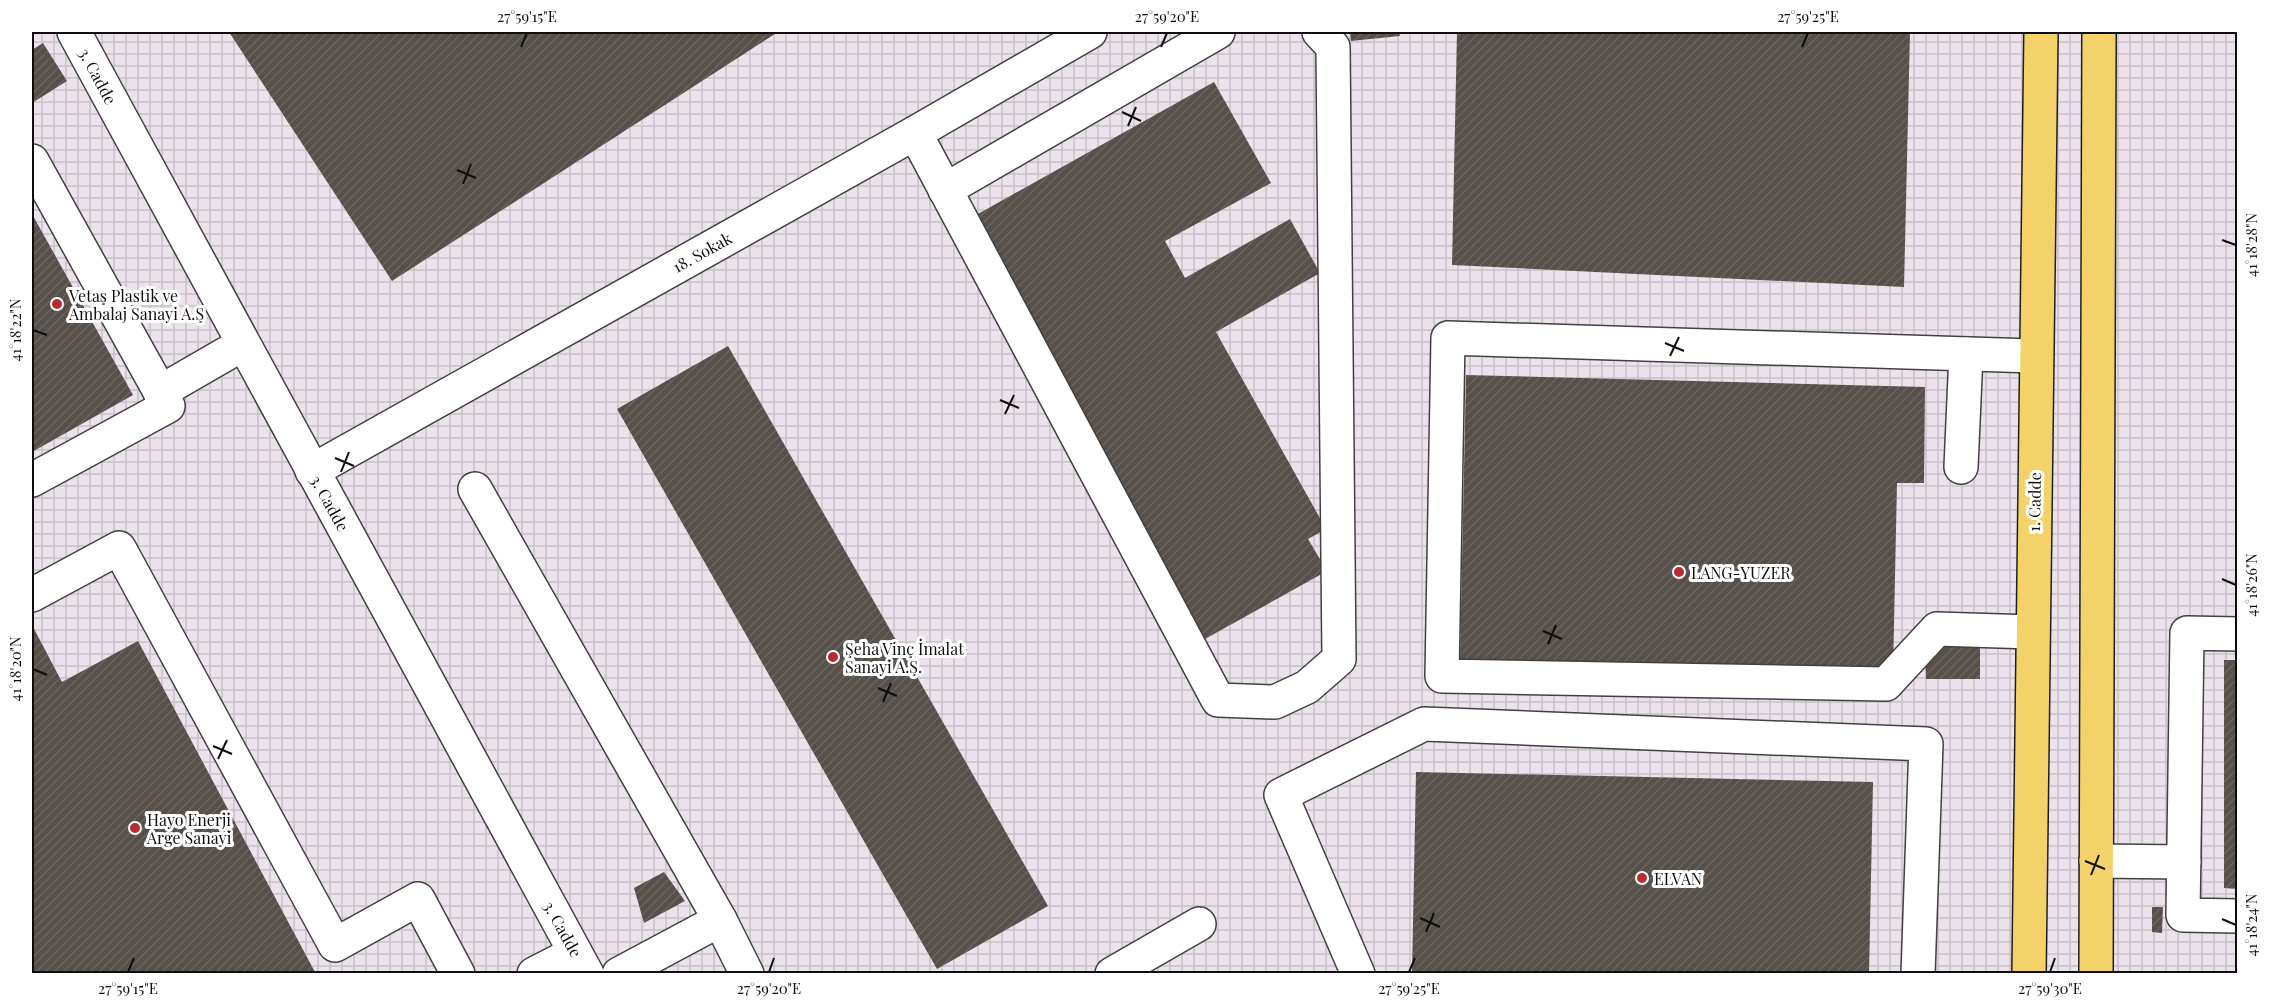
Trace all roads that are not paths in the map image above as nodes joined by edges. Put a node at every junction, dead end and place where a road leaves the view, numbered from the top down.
1 (74, 32) edge
2 (1090, 32) edge
3 (1218, 32) edge
4 (1319, 32) edge
5 (2041, 32) edge
6 (2099, 32) edge
7 (915, 133) junction
8 (32, 161) edge
9 (945, 190) junction
10 (243, 344) junction
11 (1966, 354) junction
12 (2036, 356) junction
13 (160, 392) junction
14 (1960, 467) dead end
15 (312, 471) junction
16 (32, 480) edge
17 (475, 489) dead end
18 (32, 595) edge
19 (2032, 632) junction
20 (2238, 634) edge
21 (2097, 861) junction
22 (2184, 862) junction
23 (2238, 916) edge
24 (720, 920) junction
25 (1199, 924) dead end
26 (581, 963) edge
27 (458, 974) edge
28 (534, 974) edge
29 (619, 974) edge
30 (747, 974) edge
31 (1112, 974) edge
32 (1358, 974) edge
33 (1918, 974) edge
34 (2029, 974) edge
35 (2096, 974) edge

1 - 10 street, 3. Cadde
2 - 7 street, 18. Sokak
3 - 9 street
4 - 9 street
5 - 12 main road, 1. Cadde
6 - 21 main road
7 - 9 street
7 - 15 street, 18. Sokak
8 - 13 street
10 - 13 street
10 - 15 street, 3. Cadde
11 - 12 street
11 - 14 street
11 - 19 street
12 - 19 main road, 1. Cadde
13 - 16 street
15 - 26 street, 3. Cadde
17 - 24 street
18 - 27 street
19 - 34 main road, 1. Cadde
20 - 22 street
21 - 22 street
21 - 35 main road
22 - 23 street
24 - 29 street
24 - 30 street
25 - 31 street
26 - 28 street
32 - 33 street

